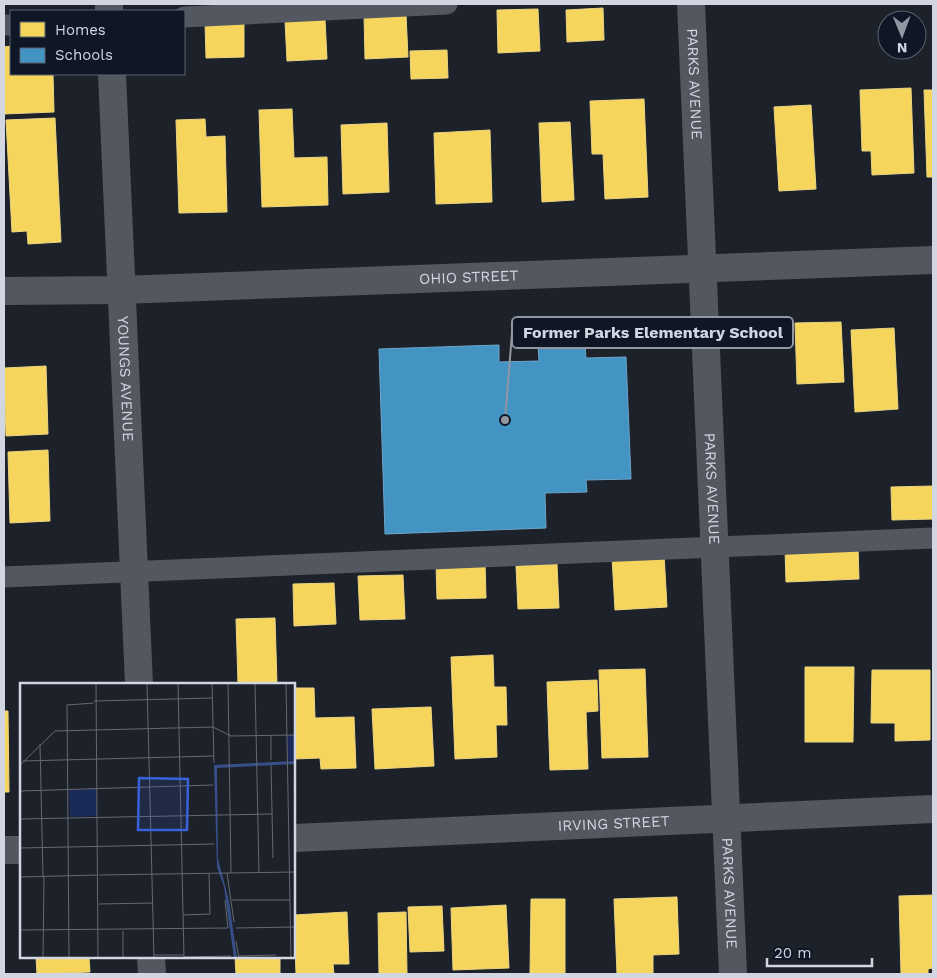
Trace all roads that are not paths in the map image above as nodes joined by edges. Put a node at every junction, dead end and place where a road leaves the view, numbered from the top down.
1 (447, 4) edge
2 (691, 4) edge
3 (185, 17) edge
4 (112, 75) edge
5 (933, 260) edge
6 (702, 268) junction
7 (121, 290) junction
8 (4, 292) edge
9 (933, 538) edge
10 (715, 546) junction
11 (134, 571) junction
12 (4, 577) edge
13 (139, 683) edge
14 (933, 810) edge
15 (726, 819) junction
16 (295, 838) edge
17 (4, 850) edge
18 (20, 850) edge
19 (151, 958) edge
20 (152, 974) edge
21 (733, 974) edge

1 - 3 lane
2 - 6 street, PARKS AVENUE
4 - 7 street, YOUNGS AVENUE
5 - 6 street, OHIO STREET
6 - 7 street, OHIO STREET
6 - 10 street, PARKS AVENUE
7 - 8 street, OHIO STREET
7 - 11 street, YOUNGS AVENUE
9 - 10 lane
10 - 11 lane
10 - 15 street, PARKS AVENUE
11 - 12 lane
11 - 13 street, YOUNGS AVENUE
14 - 15 street, IRVING STREET
15 - 16 street, IRVING STREET
15 - 21 street, PARKS AVENUE
17 - 18 street
19 - 20 street

